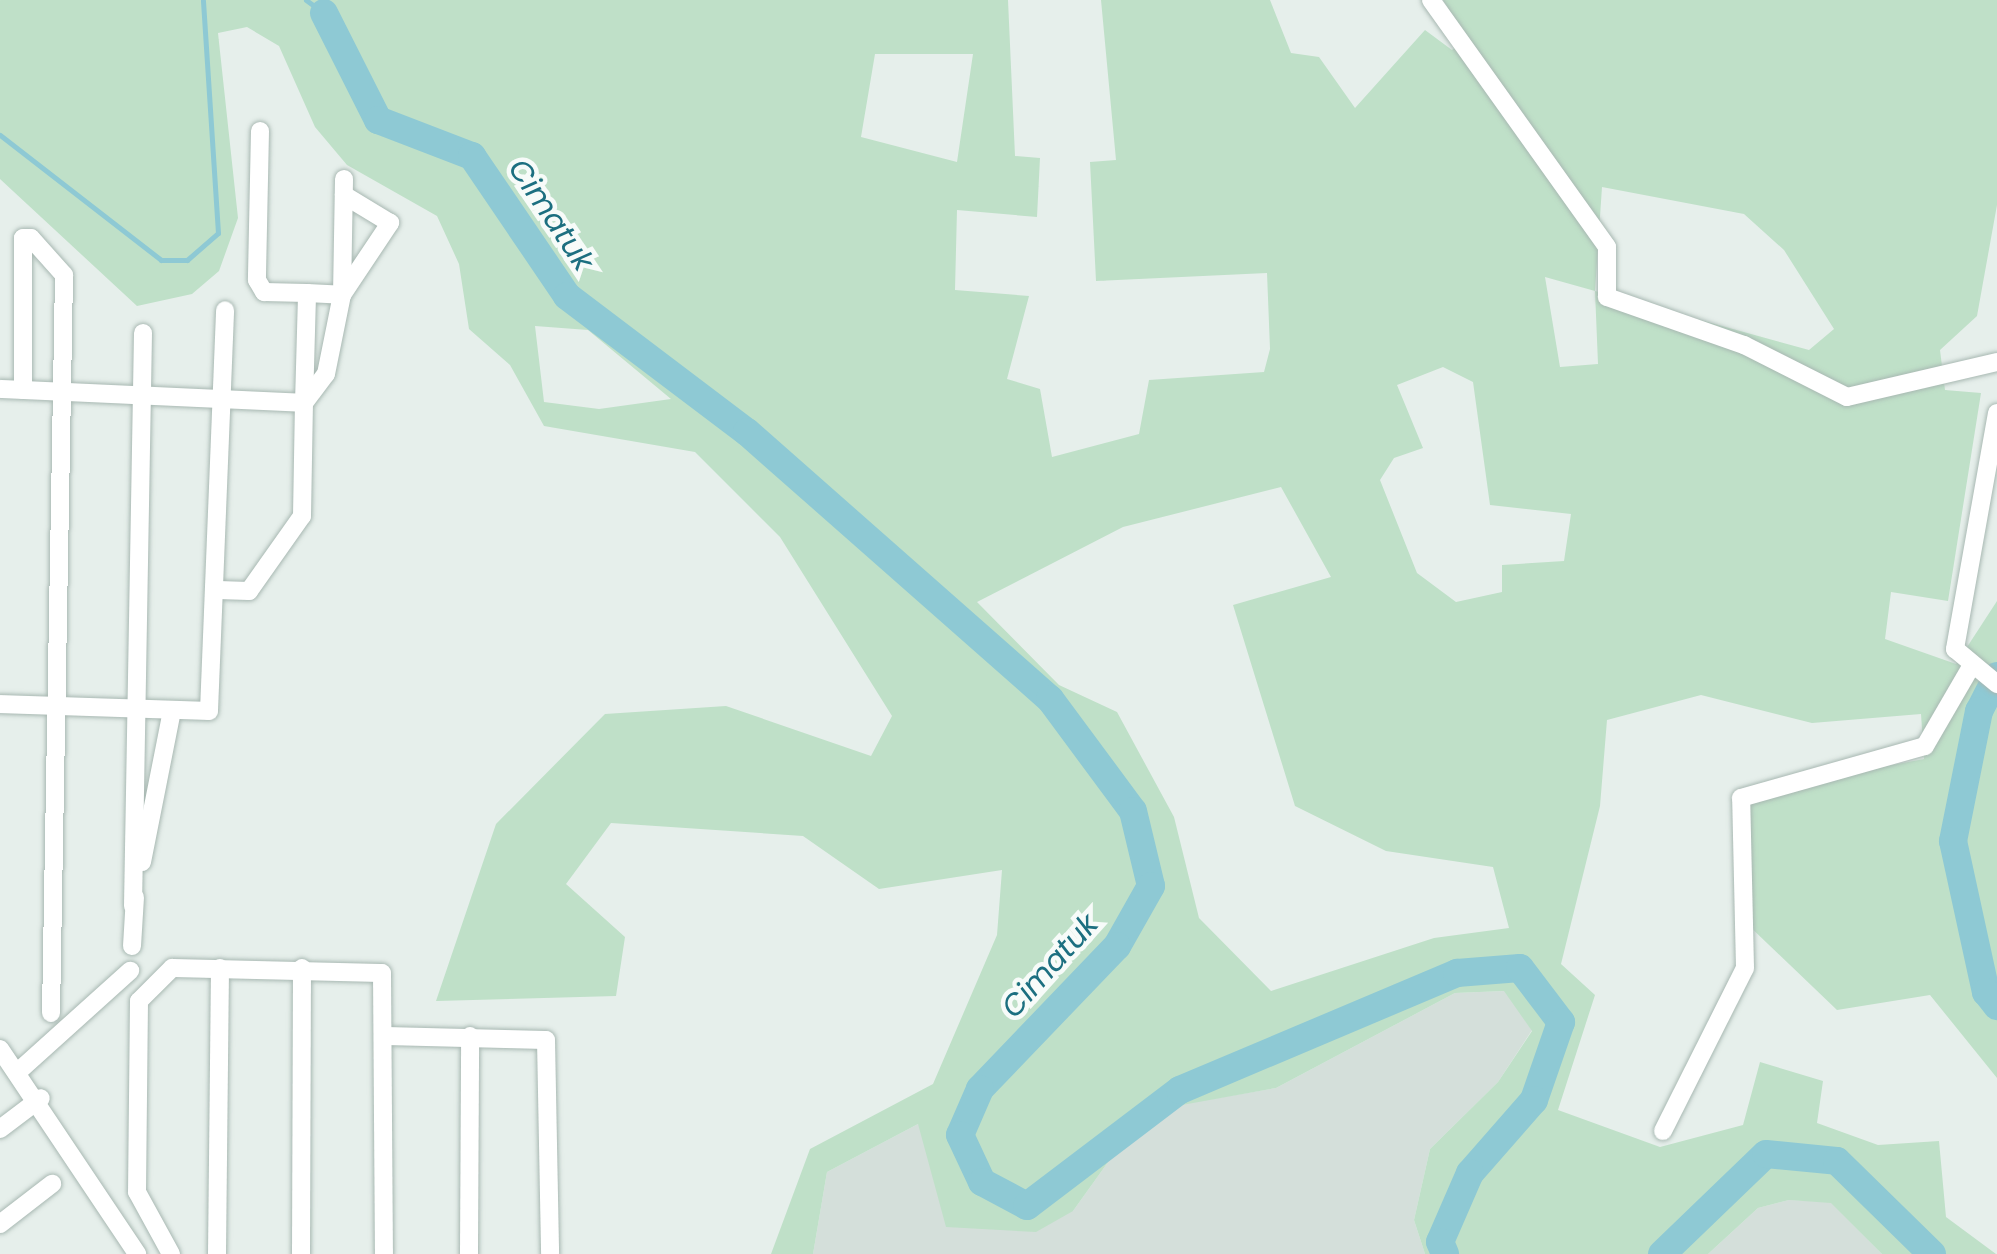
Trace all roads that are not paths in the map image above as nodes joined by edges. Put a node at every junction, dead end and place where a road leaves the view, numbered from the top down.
1 (1431, 0) edge
2 (260, 131) dead end
3 (307, 294) junction
4 (342, 295) junction
5 (224, 310) dead end
6 (143, 332) dead end
7 (1997, 362) edge
8 (0, 389) edge
9 (23, 390) junction
10 (62, 392) junction
11 (142, 396) junction
12 (222, 399) junction
13 (304, 403) junction
14 (1997, 413) edge
15 (218, 590) junction
16 (1975, 668) junction
17 (1997, 684) edge
18 (0, 704) edge
19 (56, 706) junction
20 (136, 709) junction
21 (172, 710) junction
22 (133, 906) junction
23 (132, 946) dead end
24 (220, 968) junction
25 (302, 968) junction
26 (130, 971) dead end
27 (51, 1013) dead end
28 (385, 1036) junction
29 (470, 1036) junction
30 (0, 1049) edge
31 (20, 1069) junction
32 (41, 1098) junction
33 (0, 1128) edge
34 (1663, 1131) dead end
35 (52, 1184) dead end
36 (0, 1224) edge
37 (138, 1254) edge
38 (171, 1254) edge
39 (217, 1254) edge
40 (302, 1254) edge
41 (384, 1254) edge
42 (469, 1254) edge
43 (550, 1254) edge

1 - 7 street
2 - 3 street
3 - 4 street
3 - 13 street
4 - 4 street
4 - 13 street
5 - 12 street
6 - 11 street
8 - 9 street
9 - 10 street
9 - 10 street
10 - 11 street
10 - 19 street
11 - 12 street
11 - 20 street
12 - 13 street
12 - 15 street
13 - 15 street
14 - 16 street
15 - 21 street
16 - 17 street
16 - 34 street
18 - 19 street
19 - 20 street
19 - 27 street
20 - 21 street
20 - 22 street
21 - 22 street
22 - 23 street
24 - 25 street
24 - 38 street
24 - 39 street
25 - 28 street
25 - 40 street
26 - 31 street
28 - 29 street
28 - 41 street
29 - 42 street
29 - 43 street
30 - 31 street
31 - 32 street
32 - 33 street
32 - 37 street
35 - 36 street

